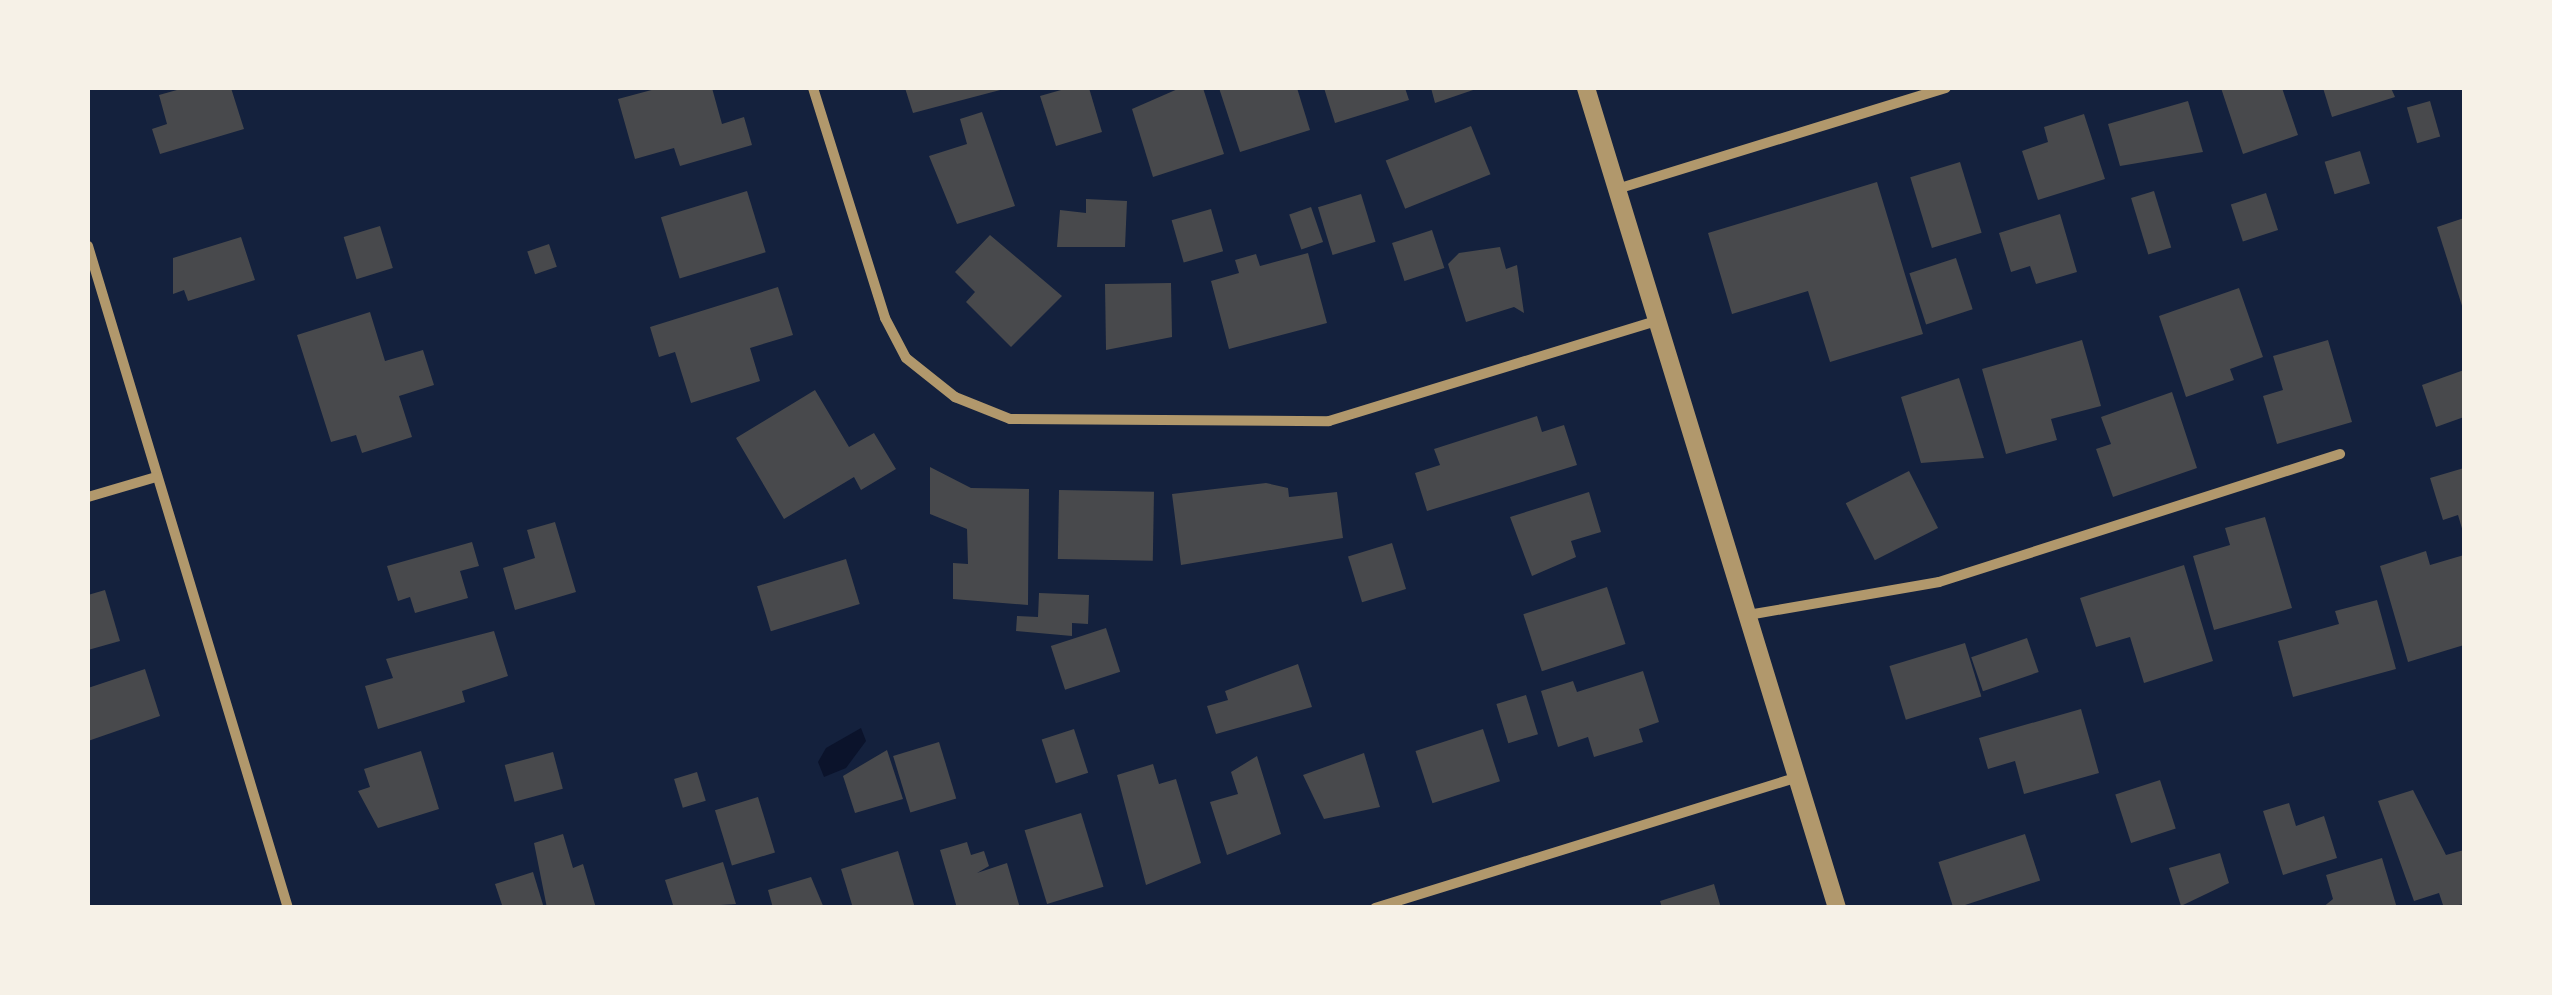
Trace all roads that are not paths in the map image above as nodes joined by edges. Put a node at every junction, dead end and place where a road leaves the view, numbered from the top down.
1 (814, 88) edge
2 (1586, 88) edge
3 (1946, 88) edge
4 (1616, 189) junction
5 (88, 246) edge
6 (1659, 320) junction
7 (2340, 454) dead end
8 (156, 477) junction
9 (88, 497) edge
10 (1748, 615) junction
11 (1798, 777) junction
12 (288, 908) edge
13 (1375, 908) edge
14 (1837, 908) edge

1 - 6 street
2 - 4 street
3 - 4 street
4 - 6 street
5 - 8 street
6 - 10 street
7 - 10 street
8 - 9 street
8 - 12 street
10 - 11 street
11 - 13 street
11 - 14 street

